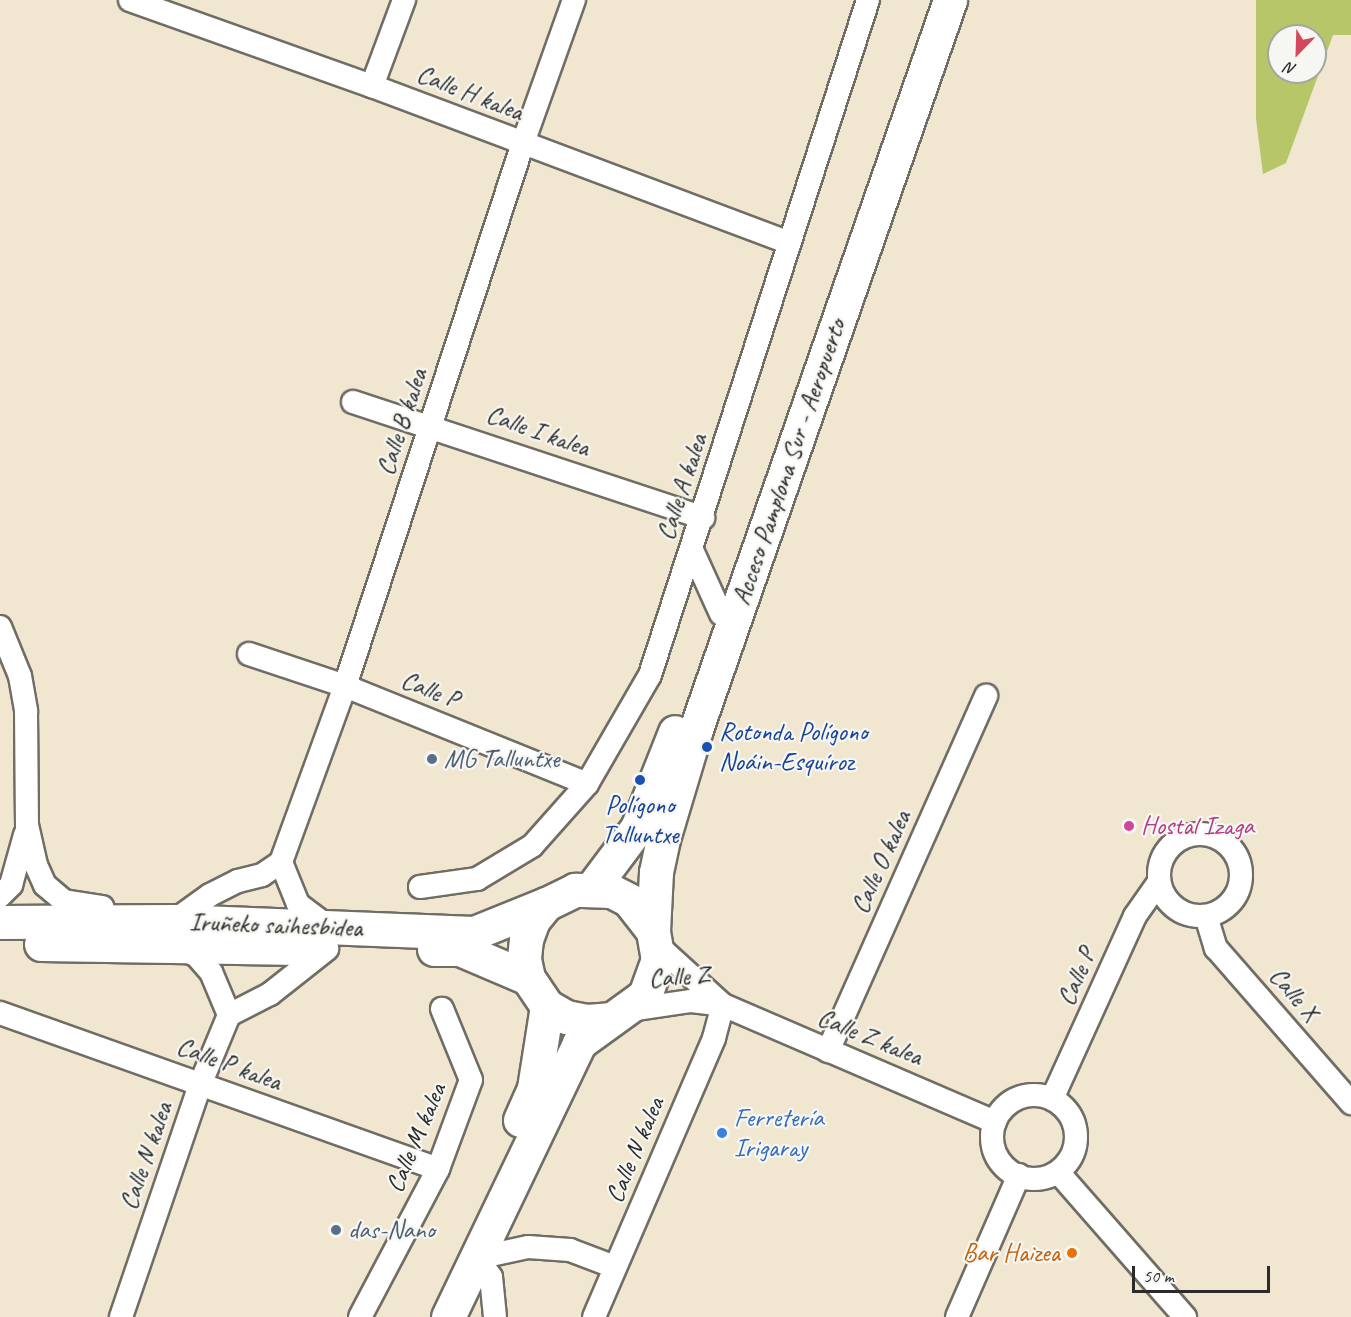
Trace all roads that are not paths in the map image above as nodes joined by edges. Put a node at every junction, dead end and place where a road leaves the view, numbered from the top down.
1 (130, 0) edge
2 (404, 0) edge
3 (574, 0) edge
4 (868, 0) edge
5 (945, 3) edge
6 (372, 86) junction
7 (523, 143) junction
8 (789, 243) junction
9 (353, 402) dead end
10 (432, 425) junction
11 (703, 518) junction
12 (692, 550) junction
13 (721, 614) junction
14 (0, 627) edge
15 (249, 654) dead end
16 (345, 686) junction
17 (986, 696) dead end
18 (587, 784) junction
19 (27, 825) junction
20 (281, 862) junction
21 (1159, 882) junction
22 (420, 887) dead end
23 (592, 888) junction
24 (0, 896) edge
25 (546, 904) junction
26 (1206, 916) junction
27 (0, 922) edge
28 (175, 934) junction
29 (328, 938) junction
30 (655, 938) junction
31 (0, 944) edge
32 (528, 978) junction
33 (723, 1005) junction
34 (547, 1006) junction
35 (442, 1009) dead end
36 (0, 1013) edge
37 (229, 1015) junction
38 (619, 1015) junction
39 (828, 1051) junction
40 (200, 1085) junction
41 (1052, 1099) junction
42 (1351, 1103) edge
43 (995, 1122) junction
44 (438, 1169) junction
45 (1058, 1172) junction
46 (1019, 1175) junction
47 (477, 1258) junction
48 (615, 1267) junction
49 (121, 1317) edge
50 (360, 1317) edge
51 (426, 1317) edge
52 (448, 1317) edge
53 (495, 1317) edge
54 (594, 1317) edge
55 (957, 1317) edge
56 (1185, 1317) edge

1 - 6 street, Calle H kalea
2 - 6 street
3 - 7 street, Calle B kalea
4 - 8 street, Calle A kalea
5 - 13 highway, Acceso Pamplona Sur - Aeropuerto
5 - 30 highway, Acceso Pamplona Sur - Aeropuerto
6 - 7 street, Calle H kalea
7 - 8 street, Calle H kalea
7 - 10 street, Calle B kalea
8 - 11 street, Calle A kalea
9 - 10 street, Calle I kalea
10 - 11 street, Calle I kalea
10 - 16 street, Calle B kalea
11 - 12 street, Calle A kalea
12 - 13 street
12 - 18 street, Calle A kalea
13 - 23 highway, Acceso Pamplona Sur - Aeropuerto
14 - 19 street
15 - 16 street, Calle P
16 - 18 street, Calle P
16 - 20 street, Calle B kalea
17 - 39 street, Calle O kalea
18 - 22 street, Calle A kalea
19 - 24 street
19 - 28 street
20 - 28 street
20 - 29 street
21 - 26 street
21 - 26 street
21 - 41 street, Calle P
23 - 25 highway
23 - 30 highway
25 - 29 highway, Iruñeko saihesbidea
25 - 32 highway
26 - 42 street, Calle X
27 - 28 highway, Iruñeko saihesbidea
28 - 29 highway, Iruñeko saihesbidea
28 - 31 highway, Iruñeko saihesbidea
28 - 37 street
29 - 32 highway, Iruñeko saihesbidea
29 - 37 street
30 - 33 street, Calle Z
30 - 38 highway
32 - 34 highway
33 - 38 street, Calle Z
33 - 39 street, Calle Z kalea
33 - 48 street, Calle N kalea
34 - 38 highway
34 - 51 highway
35 - 44 street, Calle M kalea
36 - 40 street, Calle P kalea
37 - 40 street, Calle N kalea
38 - 47 highway
39 - 43 street, Calle Z kalea
40 - 44 street, Calle P kalea
40 - 49 street, Calle N kalea
41 - 43 street
41 - 45 street
43 - 46 street
44 - 50 street, Calle M kalea
45 - 46 street
45 - 56 street
46 - 55 street
47 - 48 street
47 - 52 highway
47 - 53 street
48 - 54 street, Calle N kalea

